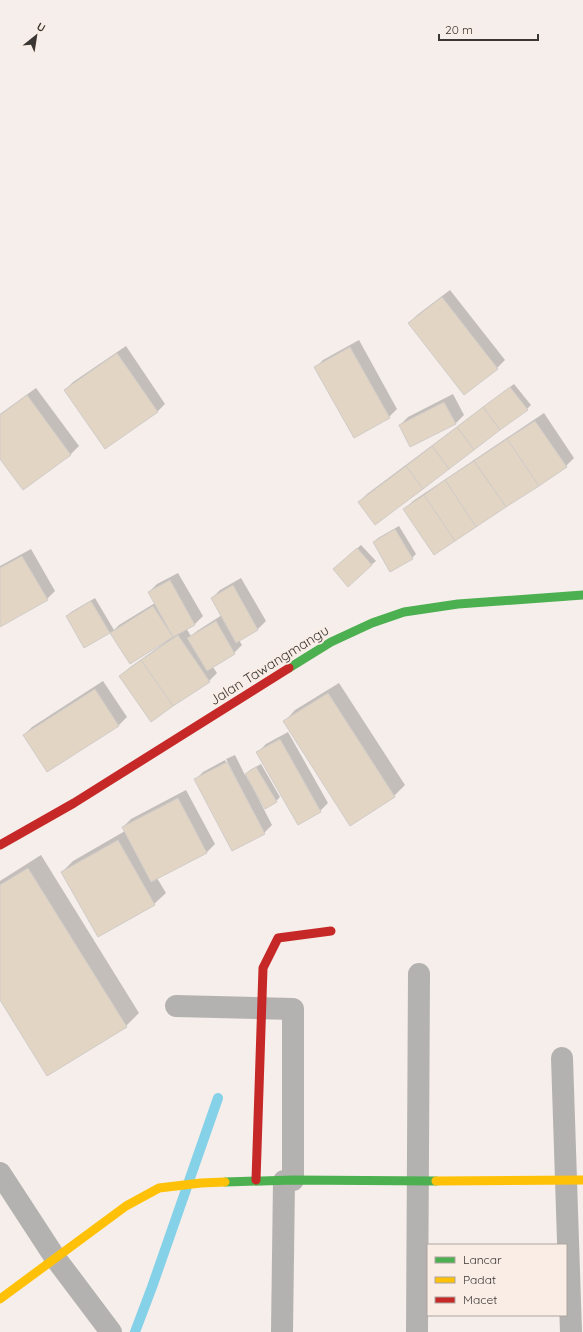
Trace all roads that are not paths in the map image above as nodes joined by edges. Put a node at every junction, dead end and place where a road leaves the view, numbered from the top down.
1 (583, 595) edge
2 (0, 845) edge
3 (331, 931) dead end
4 (419, 974) dead end
5 (176, 1006) dead end
6 (262, 1008) junction
7 (562, 1058) dead end
8 (0, 1174) edge
9 (256, 1180) junction
10 (575, 1180) edge
11 (288, 1181) junction
12 (418, 1181) junction
13 (56, 1259) junction
14 (0, 1299) edge
15 (111, 1332) edge
16 (282, 1332) edge
17 (417, 1332) edge
18 (570, 1332) edge

1 - 2 street, Jalan Tawangmangu
3 - 6 street
4 - 12 street
5 - 6 street
6 - 9 street
6 - 11 street
7 - 10 street
8 - 13 street
9 - 11 street
9 - 13 street
10 - 12 street
10 - 18 street
11 - 12 street
11 - 16 street
12 - 17 street
13 - 14 street
13 - 15 street

